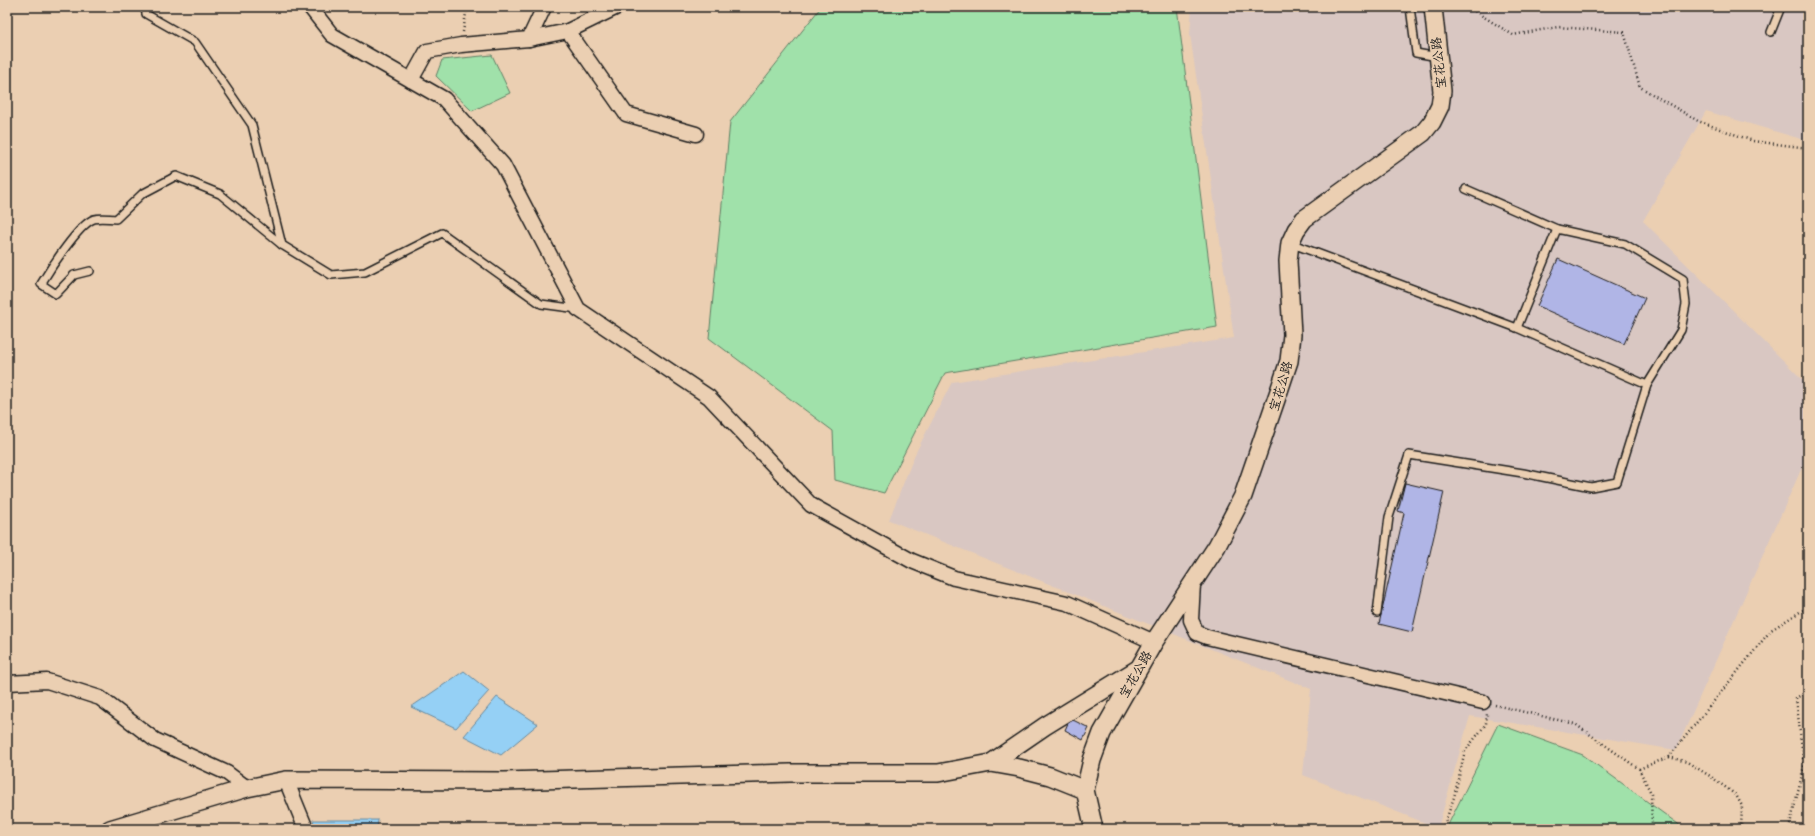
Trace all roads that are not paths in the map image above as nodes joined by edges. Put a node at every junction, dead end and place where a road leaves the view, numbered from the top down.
1 (145, 7) edge
2 (310, 7) edge
3 (544, 7) edge
4 (617, 7) edge
5 (1410, 7) edge
6 (1433, 7) edge
7 (1781, 7) edge
8 (568, 31) junction
9 (1771, 32) dead end
10 (529, 39) junction
11 (1438, 57) junction
12 (411, 80) junction
13 (696, 134) dead end
14 (1466, 189) dead end
15 (1557, 229) junction
16 (1290, 243) junction
17 (282, 245) junction
18 (90, 271) dead end
19 (578, 309) junction
20 (1518, 328) junction
21 (1647, 385) junction
22 (1193, 583) junction
23 (1376, 612) dead end
24 (1154, 642) junction
25 (1138, 669) junction
26 (7, 683) edge
27 (1485, 702) road end
28 (991, 764) junction
29 (286, 780) junction
30 (247, 788) junction
31 (1085, 790) junction
32 (110, 829) edge
33 (306, 829) edge
34 (1094, 829) edge

1 - 17 lane
2 - 12 street
3 - 10 street
4 - 8 street
5 - 11 lane
6 - 11 street, 宝花公路
7 - 9 lane
8 - 10 street
8 - 13 street
10 - 12 street
11 - 16 street, 宝花公路
12 - 19 street
14 - 15 lane
15 - 20 lane
15 - 21 lane
16 - 20 lane
16 - 22 street, 宝花公路
17 - 18 lane
17 - 19 lane
19 - 24 street
20 - 21 lane
21 - 23 lane
22 - 24 street, 宝花公路
22 - 27 street
24 - 25 street, 宝花公路
25 - 28 street
25 - 31 street, 宝花公路
26 - 30 street
28 - 29 street
28 - 31 street
29 - 30 street
29 - 33 street
30 - 32 street
31 - 34 street

